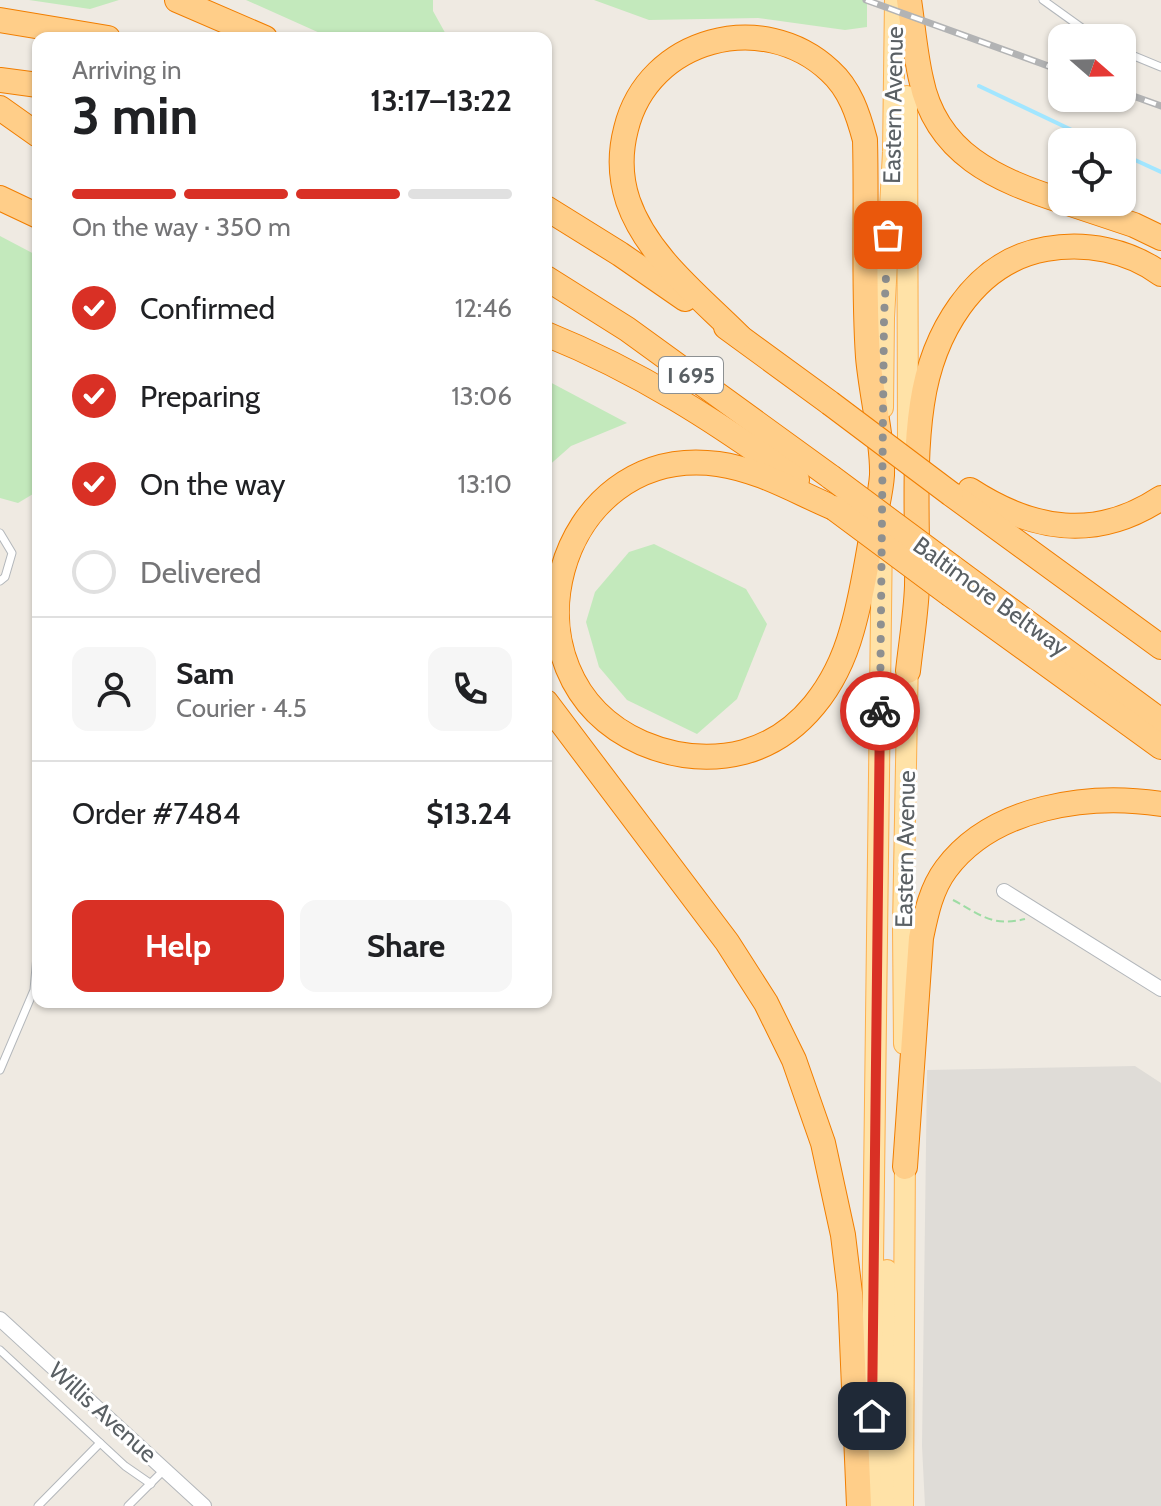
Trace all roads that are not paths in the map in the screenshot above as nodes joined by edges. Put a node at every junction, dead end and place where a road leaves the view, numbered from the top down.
1 (177, 0) edge
2 (895, 0) edge
3 (908, 0) edge
4 (1043, 0) edge
5 (0, 20) edge
6 (1076, 24) edge
7 (72, 32) edge
8 (251, 32) edge
9 (1136, 57) edge
10 (1161, 67) edge
11 (0, 107) edge
12 (32, 126) edge
13 (32, 131) edge
14 (1048, 197) edge
15 (0, 198) edge
16 (552, 198) edge
17 (552, 212) edge
18 (32, 213) edge
19 (1107, 216) edge
20 (1161, 238) edge
21 (620, 254) junction
22 (1161, 274) edge
23 (552, 282) edge
24 (739, 336) junction
25 (552, 337) edge
26 (882, 474) junction
27 (951, 486) junction
28 (1161, 498) edge
29 (834, 508) junction
30 (0, 533) edge
31 (0, 581) edge
32 (1161, 647) edge
33 (908, 671) junction
34 (552, 710) edge
35 (1161, 721) edge
36 (1161, 747) edge
37 (1161, 804) edge
38 (1004, 891) dead end
39 (1161, 989) edge
40 (32, 995) edge
41 (0, 1070) edge
42 (875, 1147) junction
43 (905, 1167) junction
44 (0, 1319) edge
45 (0, 1350) edge
46 (100, 1443) junction
47 (165, 1469) junction
48 (151, 1484) junction
49 (38, 1506) edge
50 (128, 1506) edge
51 (204, 1506) edge
52 (859, 1506) edge
53 (870, 1506) edge
54 (887, 1506) edge
55 (903, 1506) edge

1 - 8 highway
2 - 26 main road, Eastern Avenue
3 - 14 highway
3 - 33 main road, Eastern Avenue
4 - 6 lane
5 - 7 highway
9 - 10 lane
11 - 12 highway
11 - 13 highway
15 - 18 highway
16 - 21 highway
17 - 21 highway, I 695
19 - 20 highway
21 - 24 highway, I 695
22 - 33 highway
23 - 35 highway, Baltimore Beltway / I 695, bridge
24 - 26 highway
24 - 27 highway, I 695, bridge
25 - 29 highway
26 - 29 highway
26 - 42 main road, Eastern Avenue
27 - 28 highway
27 - 32 highway, I 695
29 - 36 highway, bridge
30 - 31 lane
33 - 43 main road, Eastern Avenue
34 - 52 highway
37 - 43 highway
38 - 39 street
40 - 41 lane
42 - 53 main road, Eastern Avenue
42 - 54 main road
43 - 55 main road, Eastern Avenue
44 - 47 street, Willis Avenue
45 - 46 lane
46 - 48 lane
46 - 49 lane
47 - 48 lane
47 - 51 street, Willis Avenue
48 - 50 lane

